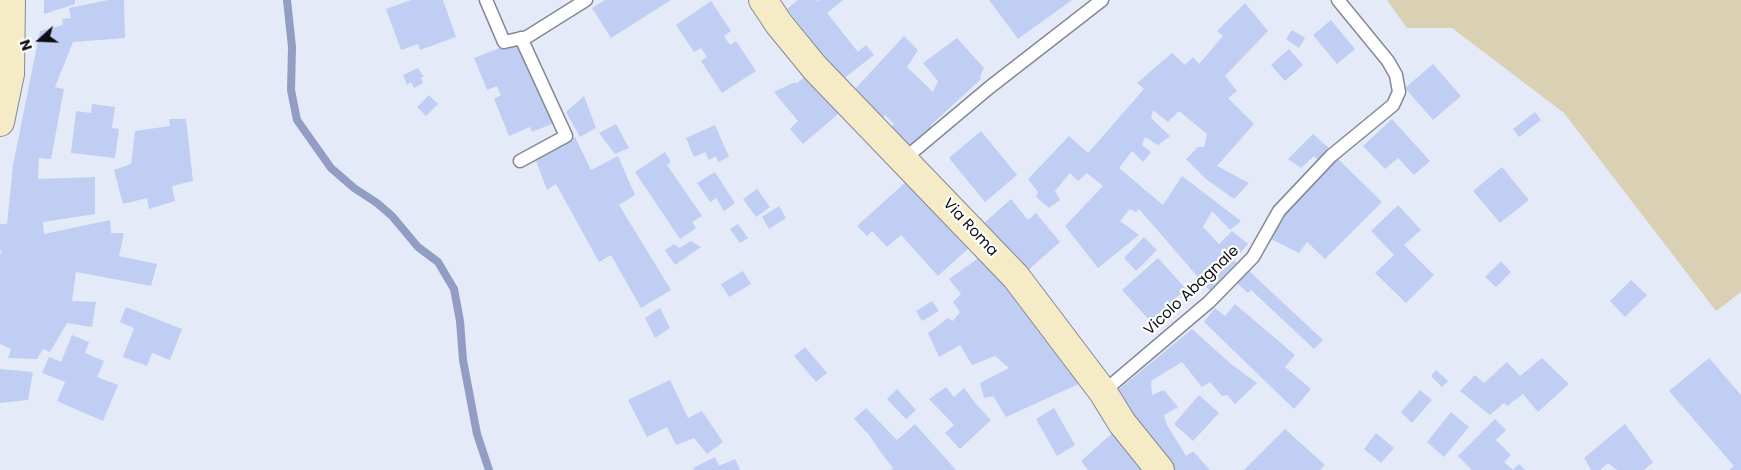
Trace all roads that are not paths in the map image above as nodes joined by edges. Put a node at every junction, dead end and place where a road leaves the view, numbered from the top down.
1 (10, 0) edge
2 (486, 0) edge
3 (586, 0) edge
4 (763, 0) edge
5 (1102, 0) edge
6 (1338, 0) edge
7 (521, 38) junction
8 (0, 122) edge
9 (903, 160) junction
10 (520, 161) dead end
11 (1103, 392) junction
12 (1160, 470) edge

1 - 8 street
2 - 7 lane
3 - 7 lane
4 - 9 street, Via Roma
5 - 9 lane
6 - 11 lane, Vicolo Abagnale
7 - 10 lane
9 - 11 street, Via Roma
11 - 12 street, Via Roma

